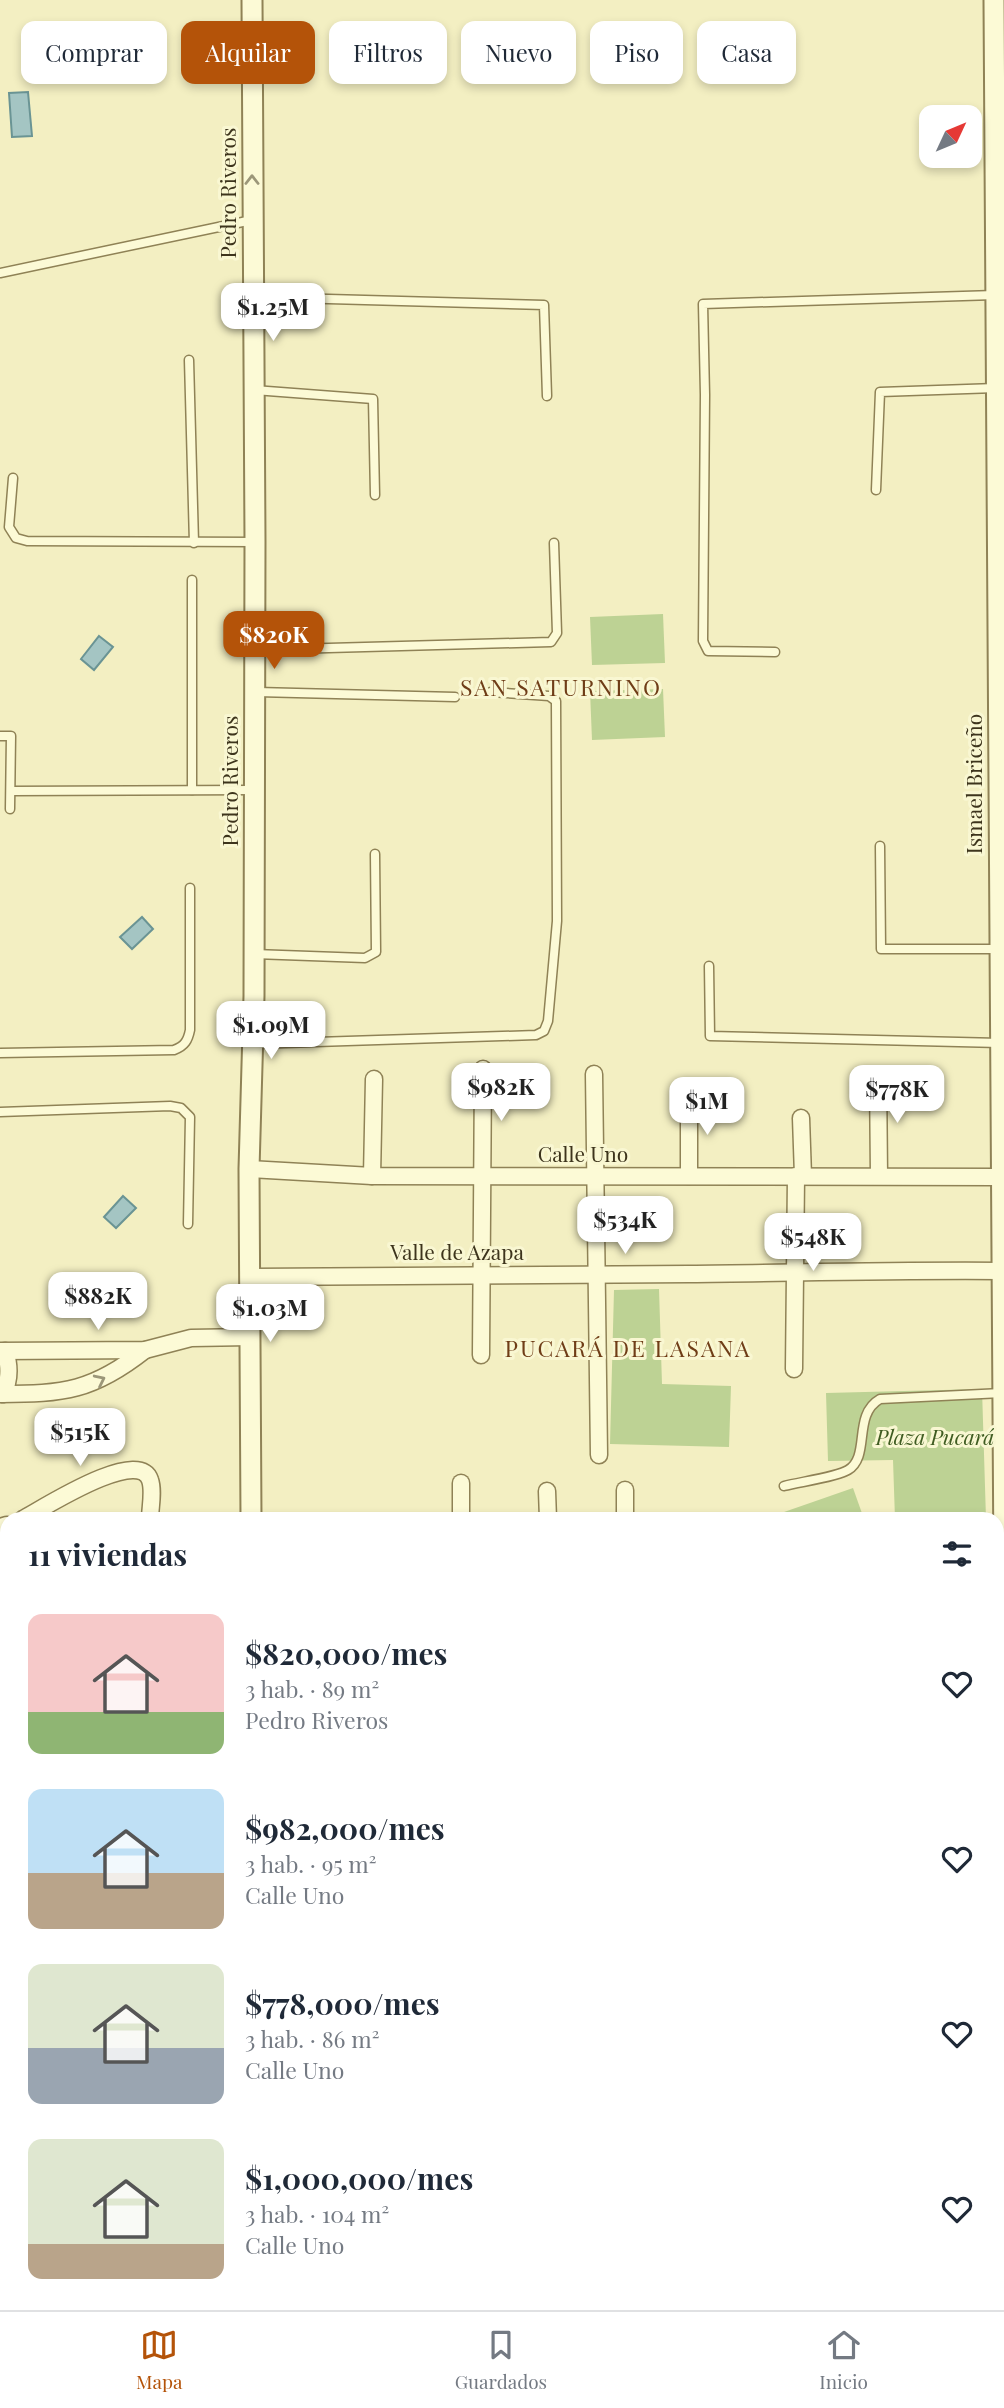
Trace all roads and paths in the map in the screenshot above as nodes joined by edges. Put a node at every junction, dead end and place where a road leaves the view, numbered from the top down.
1 (252, 0) edge
2 (994, 0) edge
3 (252, 220) junction
4 (0, 273) edge
5 (995, 295) junction
6 (253, 298) junction
7 (189, 360) dead end
8 (996, 388) junction
9 (254, 390) junction
10 (547, 396) dead end
11 (13, 478) dead end
12 (876, 490) dead end
13 (375, 495) dead end
14 (255, 542) junction
15 (194, 543) junction
16 (554, 543) dead end
17 (192, 580) dead end
18 (254, 650) junction
19 (775, 652) dead end
20 (254, 692) junction
21 (491, 692) dead end
22 (456, 697) dead end
23 (0, 736) edge
24 (192, 790) junction
25 (253, 790) junction
26 (11, 791) junction
27 (10, 809) dead end
28 (880, 846) dead end
29 (375, 854) dead end
30 (1001, 856) edge
31 (190, 888) dead end
32 (999, 949) junction
33 (254, 954) junction
34 (709, 966) dead end
35 (1000, 1043) junction
36 (251, 1044) junction
37 (0, 1053) edge
38 (483, 1069) dead end
39 (594, 1074) dead end
40 (878, 1075) dead end
41 (374, 1079) dead end
42 (689, 1099) dead end
43 (0, 1112) edge
44 (802, 1118) dead end
45 (249, 1169) junction
46 (372, 1176) junction
47 (482, 1176) junction
48 (596, 1176) junction
49 (689, 1176) junction
50 (799, 1176) junction
51 (879, 1177) junction
52 (1001, 1177) junction
53 (188, 1224) dead end
54 (1002, 1271) junction
55 (795, 1273) junction
56 (481, 1274) junction
57 (597, 1274) junction
58 (250, 1277) junction
59 (250, 1337) junction
60 (1003, 1348) edge
61 (145, 1350) junction
62 (2, 1351) edge
63 (481, 1355) dead end
64 (794, 1369) dead end
65 (1002, 1393) junction
66 (1, 1394) edge
67 (599, 1455) dead end
68 (461, 1483) dead end
69 (784, 1486) dead end
70 (625, 1490) dead end
71 (547, 1491) dead end
72 (36, 1512) edge
73 (150, 1512) edge
74 (251, 1512) edge
75 (461, 1512) edge
76 (548, 1512) edge
77 (625, 1512) edge
78 (1002, 1512) edge

3 -> 1 street, Pedro Riveros
2 - 5 street, Ismael Briceño
3 - 4 lane
3 - 6 street, Pedro Riveros
5 - 8 street, Ismael Briceño
5 - 19 lane
6 - 9 street, Pedro Riveros
6 - 10 lane
7 - 15 lane
8 - 12 lane
8 - 30 street, Ismael Briceño
9 - 13 lane
9 - 14 street, Pedro Riveros
11 - 15 lane
14 - 15 lane
14 - 18 street, Pedro Riveros
16 - 18 lane
17 - 24 lane
18 - 20 street, Pedro Riveros
20 - 22 lane
20 - 25 street, Pedro Riveros
21 - 36 lane
23 - 26 lane
24 - 25 lane
24 - 26 lane
25 - 33 street, Pedro Riveros
26 - 27 lane
28 - 32 lane
29 - 33 lane
30 - 32 street, Ismael Briceño
31 - 37 lane
32 - 35 street, Ismael Briceño
33 - 36 street, Pedro Riveros
34 - 35 lane
35 - 52 street, Ismael Briceño
36 - 45 street, Pedro Riveros
38 - 47 street
39 - 48 street
40 - 51 street
41 - 46 street
42 - 49 street
43 - 53 lane
44 - 50 street
45 - 46 street, Calle Uno
45 - 58 street, Pedro Riveros
46 - 47 street, Calle Uno
47 - 48 street, Calle Uno
47 - 56 street
48 - 49 street, Calle Uno
48 - 57 street
49 - 50 street, Calle Uno
50 - 51 street, Calle Uno
50 - 55 street
51 - 52 street, Calle Uno
52 - 54 street, Ismael Briceño
54 - 55 street, Valle de Azapa
54 - 60 street, Ismael Briceño
55 - 57 street, Valle de Azapa
55 - 64 street
56 - 57 street, Valle de Azapa
56 - 58 street, Valle de Azapa
56 - 63 street
57 - 67 street
58 - 59 street, Pedro Riveros
59 - 61 street
59 - 74 street, Pedro Riveros
60 - 65 street, Ismael Briceño
61 - 62 street
66 -> 61 street
62 - 66 street
65 - 69 lane
65 - 78 street, Ismael Briceño
68 - 75 street
70 - 77 street
71 - 76 street
72 - 73 street

